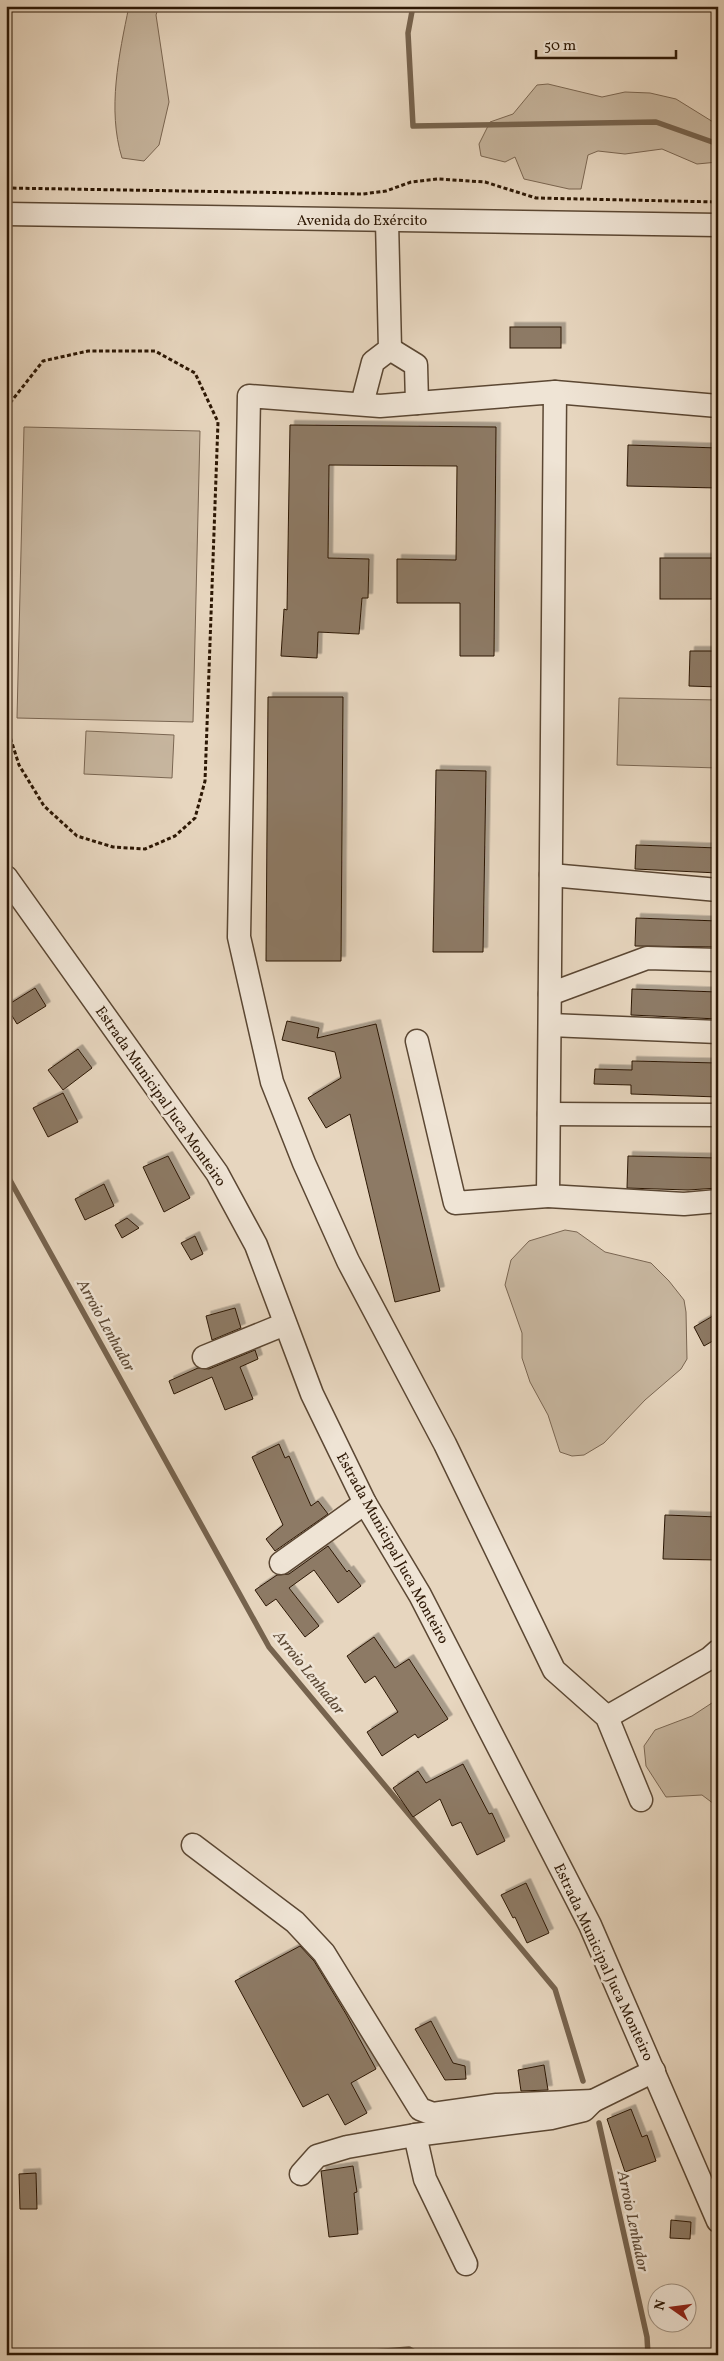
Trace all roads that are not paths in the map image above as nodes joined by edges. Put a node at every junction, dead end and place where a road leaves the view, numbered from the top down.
1 (6, 214) edge
2 (387, 221) junction
3 (718, 225) edge
4 (390, 349) junction
5 (555, 392) junction
6 (417, 403) junction
7 (362, 404) junction
8 (718, 406) edge
9 (551, 875) junction
10 (6, 877) edge
11 (718, 890) edge
12 (718, 960) edge
13 (550, 994) junction
14 (550, 1025) junction
15 (718, 1032) edge
16 (417, 1041) dead end
17 (549, 1114) junction
18 (718, 1115) edge
19 (548, 1196) junction
20 (718, 1201) edge
21 (285, 1324) junction
22 (204, 1358) dead end
23 (365, 1503) junction
24 (281, 1563) dead end
25 (715, 1658) edge
26 (607, 1717) junction
27 (641, 1800) dead end
28 (193, 1845) dead end
29 (654, 2071) junction
30 (593, 2100) junction
31 (415, 2135) junction
32 (300, 2174) dead end
33 (718, 2220) edge
34 (466, 2264) dead end

1 - 2 street, Avenida do Exército
2 - 3 street, Avenida do Exército
2 - 4 street
4 - 6 street
4 - 7 street
5 - 6 street
5 - 8 street
5 - 9 street
6 - 7 street
7 - 26 street
9 - 11 street
9 - 13 street
10 - 21 street, Estrada Municipal Juca Monteiro
12 - 13 street
13 - 14 street
14 - 15 street
14 - 17 street
16 - 19 street
17 - 18 street
17 - 19 street
19 - 20 street
21 - 22 street
21 - 23 street, Estrada Municipal Juca Monteiro
23 - 24 street
23 - 29 street, Estrada Municipal Juca Monteiro
25 - 26 street
26 - 27 street
28 - 30 street
29 - 30 street
29 - 33 street, Estrada Municipal Juca Monteiro
30 - 31 street
31 - 32 street
31 - 34 street

